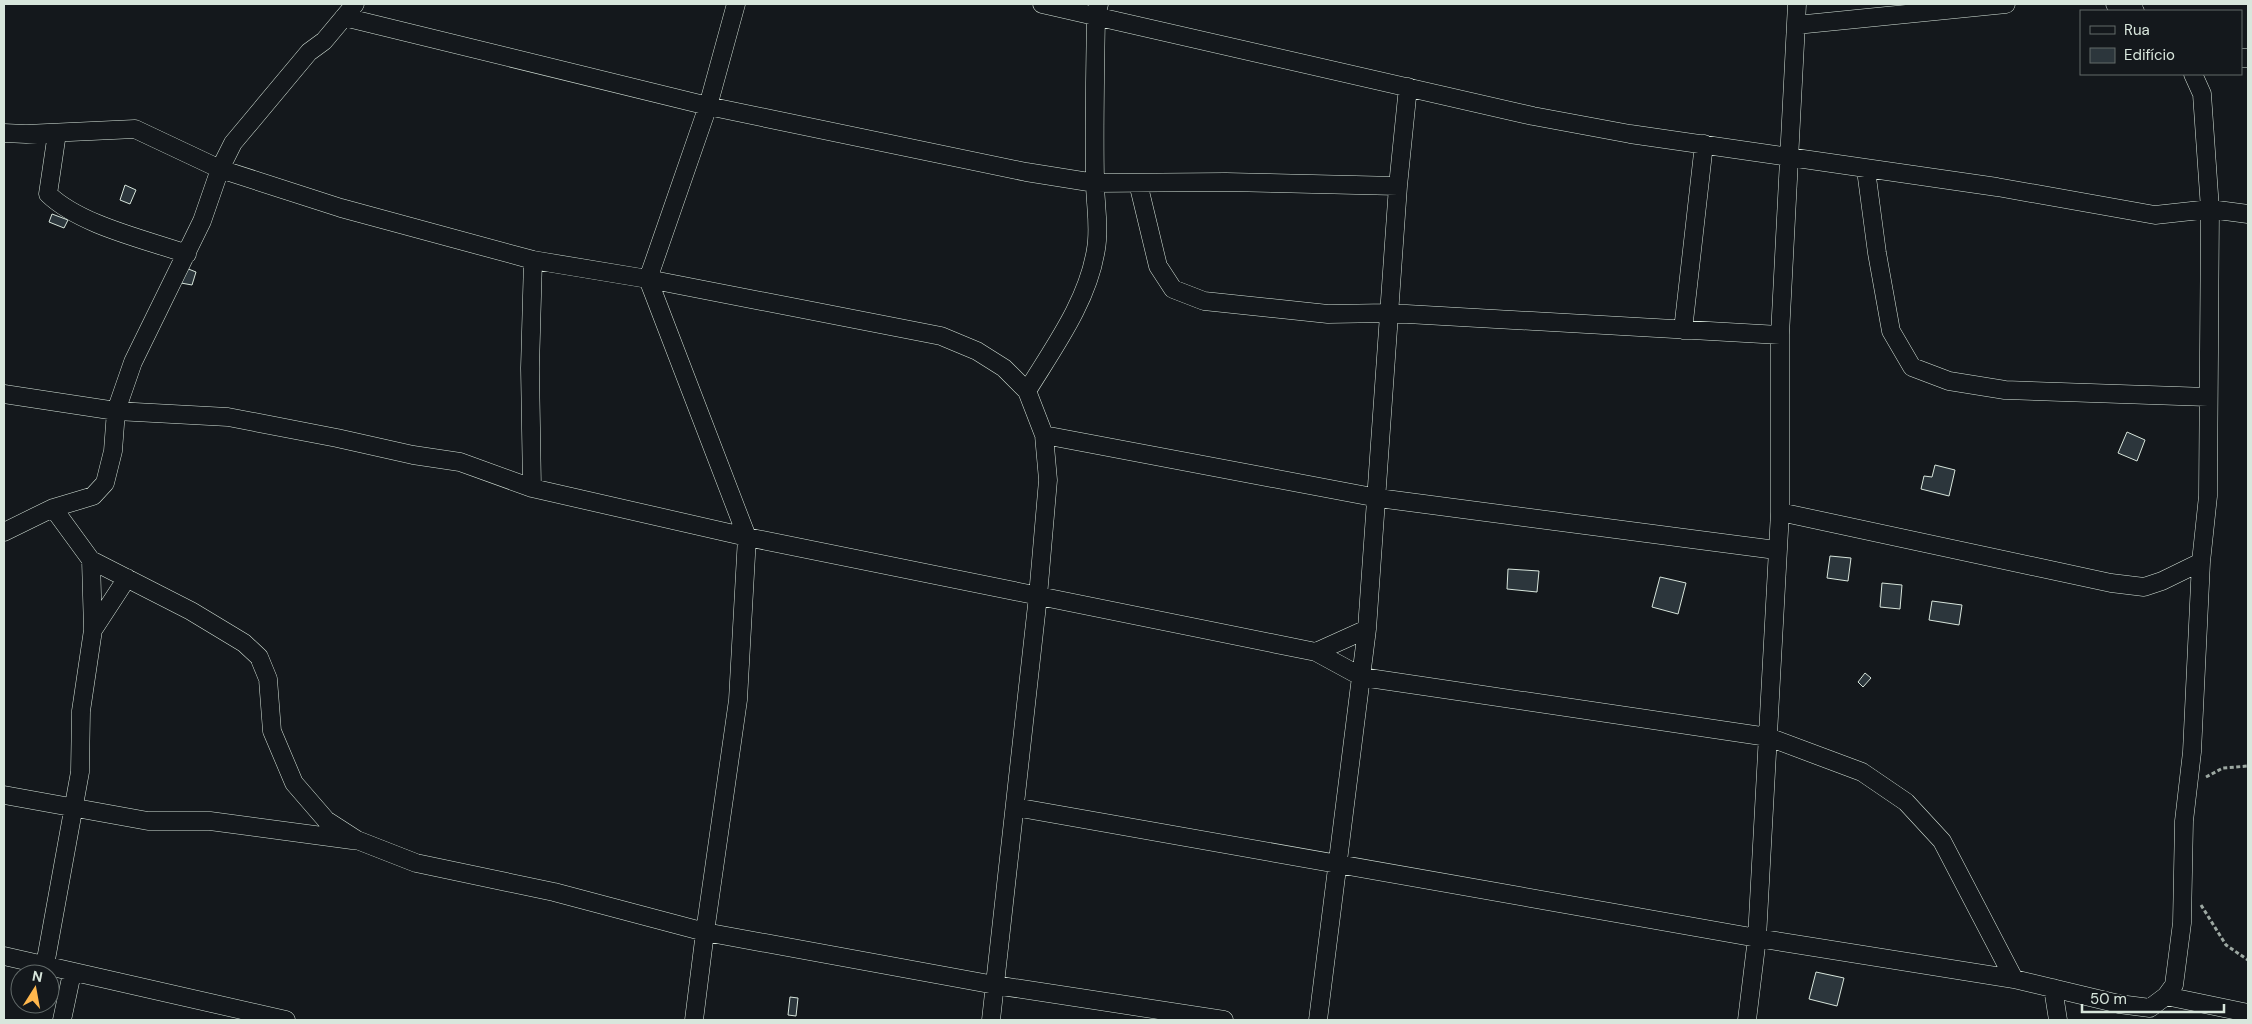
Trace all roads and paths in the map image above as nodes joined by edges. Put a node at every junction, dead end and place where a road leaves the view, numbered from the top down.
1 (736, 4) edge
2 (1042, 4) edge
3 (1797, 4) edge
4 (2006, 4) edge
5 (2115, 4) edge
6 (349, 10) edge
7 (1097, 10) edge
8 (2133, 10) edge
9 (1796, 25) junction
10 (2194, 75) edge
11 (1408, 87) junction
12 (708, 106) junction
13 (4, 133) edge
14 (57, 133) junction
15 (1704, 144) junction
16 (1788, 157) junction
17 (220, 169) junction
18 (1866, 170) junction
19 (1095, 183) junction
20 (1138, 183) junction
21 (1398, 186) junction
22 (2210, 209) junction
23 (2248, 214) edge
24 (187, 254) junction
25 (533, 260) junction
26 (648, 279) junction
27 (1389, 313) junction
28 (1683, 330) junction
29 (1780, 335) junction
30 (1027, 391) junction
31 (4, 394) edge
32 (2208, 397) junction
33 (116, 411) junction
34 (1044, 435) junction
35 (532, 488) junction
36 (1378, 498) junction
37 (53, 508) junction
38 (1780, 512) junction
39 (4, 532) edge
40 (747, 537) junction
41 (1776, 550) junction
42 (91, 560) junction
43 (2201, 562) junction
44 (126, 578) junction
45 (1038, 596) junction
46 (1367, 629) junction
47 (93, 630) junction
48 (1316, 652) junction
49 (1362, 677) junction
50 (1768, 737) junction
51 (2248, 766) edge
52 (2188, 788) junction
53 (4, 795) edge
54 (1016, 807) junction
55 (73, 809) junction
56 (358, 840) junction
57 (1336, 863) junction
58 (2199, 902) dead end
59 (705, 932) junction
60 (1756, 938) junction
61 (4, 956) edge
62 (2248, 960) edge
63 (40, 964) edge
64 (45, 964) edge
65 (60, 969) edge
66 (72, 973) junction
67 (2014, 980) junction
68 (995, 985) junction
69 (2053, 988) junction
70 (2166, 996) junction
71 (2248, 1013) edge
72 (62, 1020) edge
73 (286, 1020) edge
74 (694, 1020) edge
75 (991, 1020) edge
76 (1224, 1020) edge
77 (1318, 1020) edge
78 (1747, 1020) edge
79 (2058, 1020) edge

1 - 12 street
2 - 7 street
3 - 9 street
4 - 9 street
5 - 8 street
6 - 12 street
6 - 17 street
7 - 11 street
7 - 19 street
9 - 16 street
10 - 22 street
11 - 15 street
11 - 21 street
12 - 19 street
12 - 26 street
13 - 14 street
14 - 17 street
14 - 24 street
15 - 16 street
15 - 28 street
16 - 18 street
16 - 29 street
17 - 24 street
17 - 25 street
18 - 22 street
18 - 32 street
19 - 20 street
19 - 30 street
20 - 21 street
20 - 27 street
21 - 27 street
22 - 23 street
22 - 32 street
24 - 33 street
25 - 26 street
25 - 35 street
26 - 30 street
26 - 40 street
27 - 28 street
27 - 36 street
28 - 29 street
29 - 38 street
30 - 34 street
31 - 33 street
32 - 43 street
33 - 35 street
33 - 37 street
34 - 36 street
34 - 45 street
35 - 40 street
36 - 41 street
36 - 46 street
37 - 39 street
37 - 42 street
38 - 41 street
38 - 43 street
40 - 45 street
40 - 59 street
41 - 50 street
42 - 44 street
42 - 47 street
43 - 52 street
44 - 47 street
44 - 56 street
45 - 48 street
45 - 54 street
46 - 48 street
46 - 49 street
47 - 55 street
48 - 49 street
49 - 50 street
49 - 57 street
50 - 60 street
50 - 67 street
51 - 52 path
52 - 70 street
53 - 55 street
54 - 57 street
54 - 68 street
55 - 56 street
55 - 64 street
56 - 59 street
57 - 60 street
57 - 77 street
58 - 62 path
59 - 68 street
59 - 74 street
60 - 67 street
60 - 78 street
61 - 63 street
65 - 66 street
66 - 72 street
66 - 73 street
67 - 69 street
68 - 75 street
68 - 76 street
69 - 70 street
69 - 79 street
70 - 71 street

